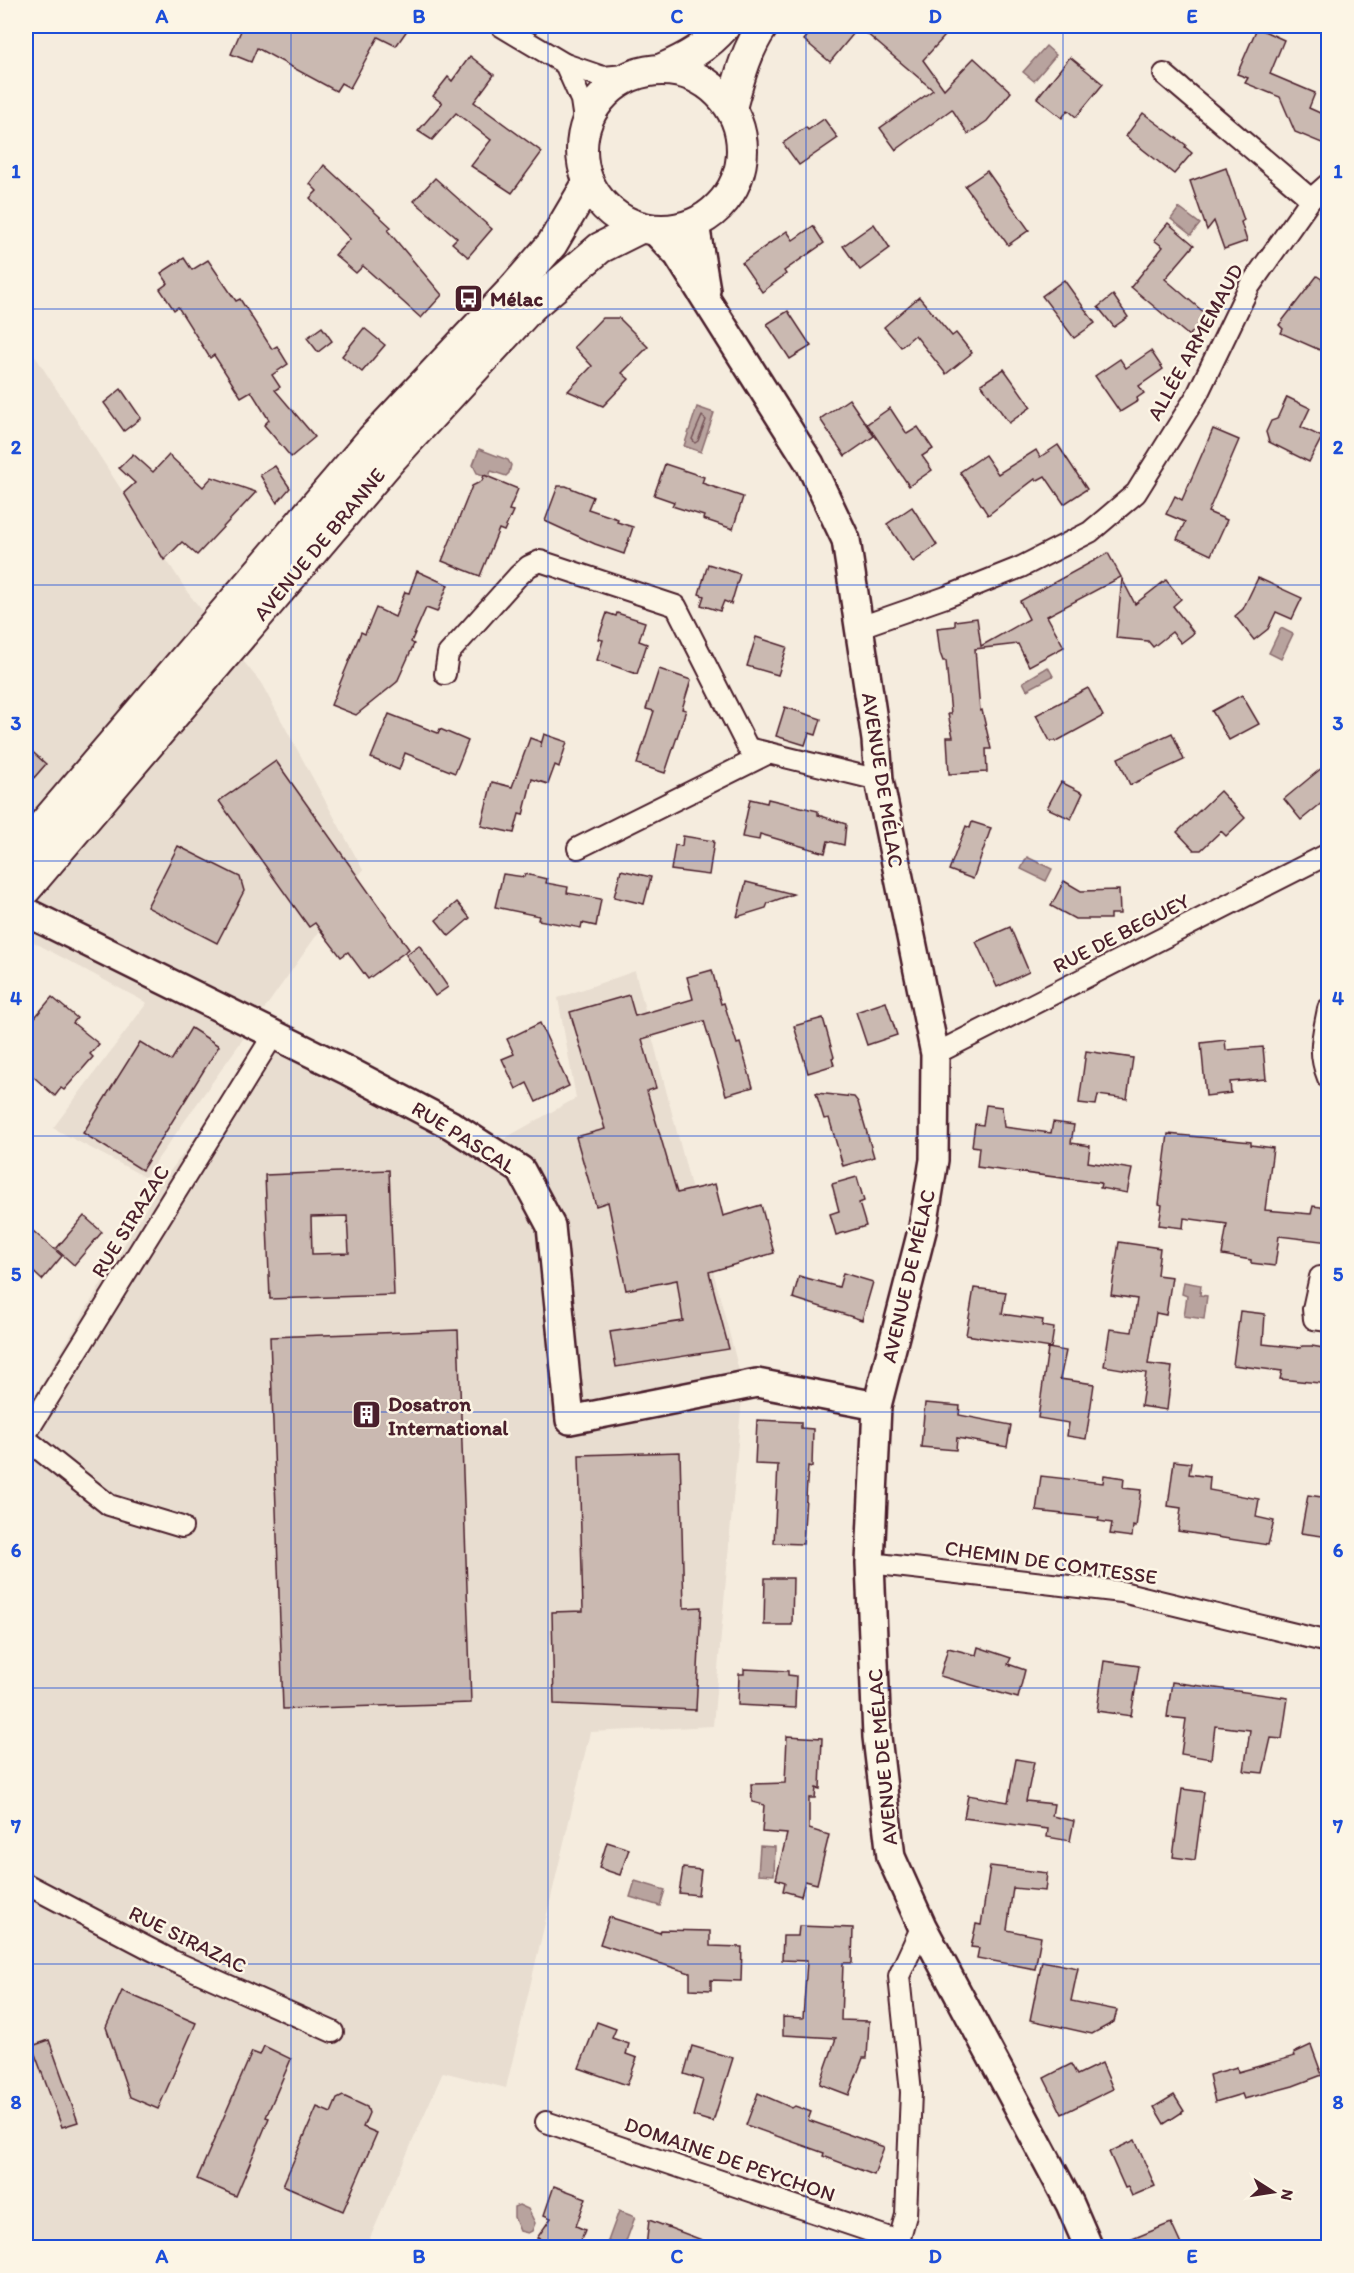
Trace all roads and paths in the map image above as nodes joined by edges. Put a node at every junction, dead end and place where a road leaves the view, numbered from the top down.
1 (501, 26) edge
2 (725, 26) edge
3 (763, 26) edge
4 (565, 64) junction
5 (649, 72) junction
6 (1164, 74) dead end
7 (731, 108) junction
8 (585, 127) junction
9 (588, 183) junction
10 (1329, 184) edge
11 (1311, 199) junction
12 (695, 224) junction
13 (648, 229) junction
14 (707, 301) junction
15 (860, 627) junction
16 (446, 674) dead end
17 (769, 753) junction
18 (879, 780) junction
19 (26, 845) edge
20 (578, 848) dead end
21 (1329, 854) edge
22 (26, 889) edge
23 (26, 912) edge
24 (1329, 1009) edge
25 (274, 1034) junction
26 (935, 1054) junction
27 (1329, 1078) edge
28 (1329, 1277) edge
29 (1329, 1321) edge
30 (877, 1406) junction
31 (26, 1434) edge
32 (26, 1439) edge
33 (182, 1527) dead end
34 (870, 1563) junction
35 (1329, 1642) edge
36 (26, 1884) edge
37 (922, 1926) junction
38 (333, 2032) dead end
39 (546, 2122) dead end
40 (898, 2244) edge
41 (1089, 2247) edge

1 - 4 street
2 - 5 main road
3 - 7 main road
4 - 5 street
4 - 8 street
5 - 7 main road
5 - 8 main road
6 - 11 street
7 - 12 main road
8 - 9 main road
9 - 13 main road
9 - 19 main road, AVENUE DE BRANNE
10 - 11 street, ALLÉE ARMEMAUD
11 - 15 street, ALLÉE ARMEMAUD
12 - 13 main road
12 - 14 street, AVENUE DE MÉLAC
13 - 14 street, AVENUE DE MÉLAC
13 - 22 main road, AVENUE DE BRANNE
14 - 15 street, AVENUE DE MÉLAC
15 - 18 street, AVENUE DE MÉLAC
16 - 17 street
17 - 18 street
17 - 20 street
18 - 26 street, AVENUE DE MÉLAC
21 - 26 street, RUE DE BEGUEY
23 - 25 street, RUE PASCAL
24 - 27 street
25 - 30 street, RUE PASCAL
25 - 31 street, RUE SIRAZAC
26 - 30 street, AVENUE DE MÉLAC
28 - 29 street
30 - 34 street, AVENUE DE MÉLAC
32 - 33 street
34 - 35 street, CHEMIN DE COMTESSE
34 - 37 street, AVENUE DE MÉLAC
36 - 38 street, RUE SIRAZAC
37 - 40 street
37 - 41 street, AVENUE DE MÉLAC
39 - 40 street, DOMAINE DE PEYCHON

